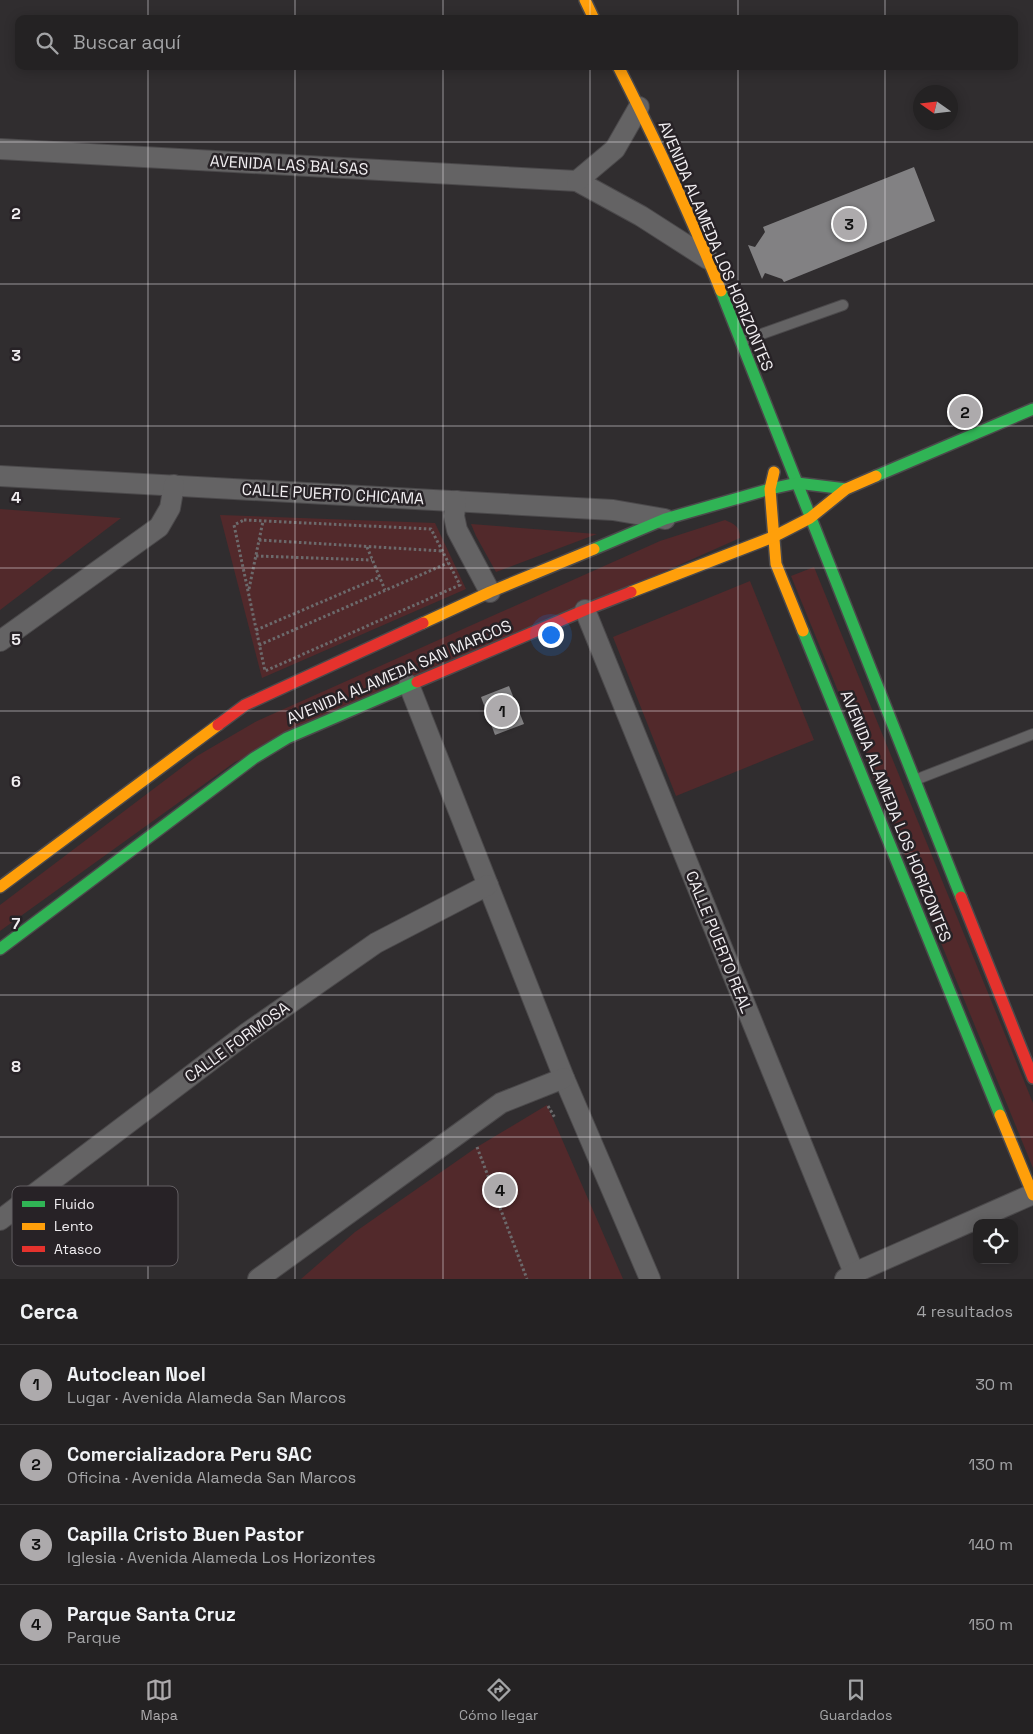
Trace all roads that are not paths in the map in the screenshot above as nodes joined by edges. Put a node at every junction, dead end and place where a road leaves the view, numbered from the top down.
1 (585, 0) edge
2 (592, 15) edge
3 (620, 70) edge
4 (638, 107) junction
5 (0, 149) edge
6 (577, 181) junction
7 (708, 259) junction
8 (843, 305) dead end
9 (741, 341) junction
10 (1033, 410) edge
11 (780, 441) junction
12 (0, 476) edge
13 (797, 484) junction
14 (174, 486) junction
15 (770, 489) junction
16 (846, 489) junction
17 (456, 501) junction
18 (810, 518) junction
19 (665, 519) junction
20 (773, 536) junction
21 (490, 592) junction
22 (586, 610) junction
23 (0, 641) edge
24 (409, 685) junction
25 (1033, 734) edge
26 (914, 781) junction
27 (488, 885) junction
28 (0, 887) edge
29 (0, 950) edge
30 (564, 1078) junction
31 (1033, 1078) edge
32 (45, 1186) edge
33 (1033, 1195) edge
34 (12, 1211) edge
35 (0, 1220) edge
36 (849, 1276) edge
37 (258, 1279) edge
38 (650, 1279) edge

1 - 2 main road
3 - 4 main road, AVENIDA ALAMEDA LOS HORIZONTES
4 - 6 street
4 - 7 main road, AVENIDA ALAMEDA LOS HORIZONTES
5 - 6 street, AVENIDA LAS BALSAS
6 - 7 street, AVENIDA LAS BALSAS
7 - 9 main road, AVENIDA ALAMEDA LOS HORIZONTES
8 - 9 lane
9 - 11 main road, AVENIDA ALAMEDA LOS HORIZONTES
10 - 16 main road, AVENIDA ALAMEDA SAN MARCOS
11 - 13 main road, AVENIDA ALAMEDA LOS HORIZONTES
11 - 15 main road, AVENIDA ALAMEDA LOS HORIZONTES
12 - 14 street, CALLE PUERTO CHICAMA
13 - 15 main road, AVENIDA ALAMEDA SAN MARCOS
13 - 16 main road, AVENIDA ALAMEDA SAN MARCOS
13 - 18 main road, AVENIDA ALAMEDA LOS HORIZONTES
14 - 17 street, CALLE PUERTO CHICAMA
14 - 23 street
15 - 19 main road, AVENIDA ALAMEDA SAN MARCOS
15 - 20 main road, AVENIDA ALAMEDA LOS HORIZONTES
16 - 18 main road, AVENIDA ALAMEDA SAN MARCOS
17 - 19 street, CALLE PUERTO CHICAMA
17 - 21 street
18 - 20 main road, AVENIDA ALAMEDA SAN MARCOS
18 - 26 main road, AVENIDA ALAMEDA LOS HORIZONTES
19 - 21 main road, AVENIDA ALAMEDA SAN MARCOS
20 - 22 main road, AVENIDA ALAMEDA SAN MARCOS
20 - 33 main road, AVENIDA ALAMEDA LOS HORIZONTES
21 - 28 main road, AVENIDA ALAMEDA SAN MARCOS
22 - 24 main road, AVENIDA ALAMEDA SAN MARCOS
22 - 36 street, CALLE PUERTO REAL
24 - 27 street
24 - 29 main road, AVENIDA ALAMEDA SAN MARCOS
25 - 26 lane
26 - 31 main road, AVENIDA ALAMEDA LOS HORIZONTES
27 - 30 street
27 - 32 street, CALLE FORMOSA
30 - 37 street
30 - 38 street
33 - 36 street
34 - 35 street, CALLE FORMOSA

